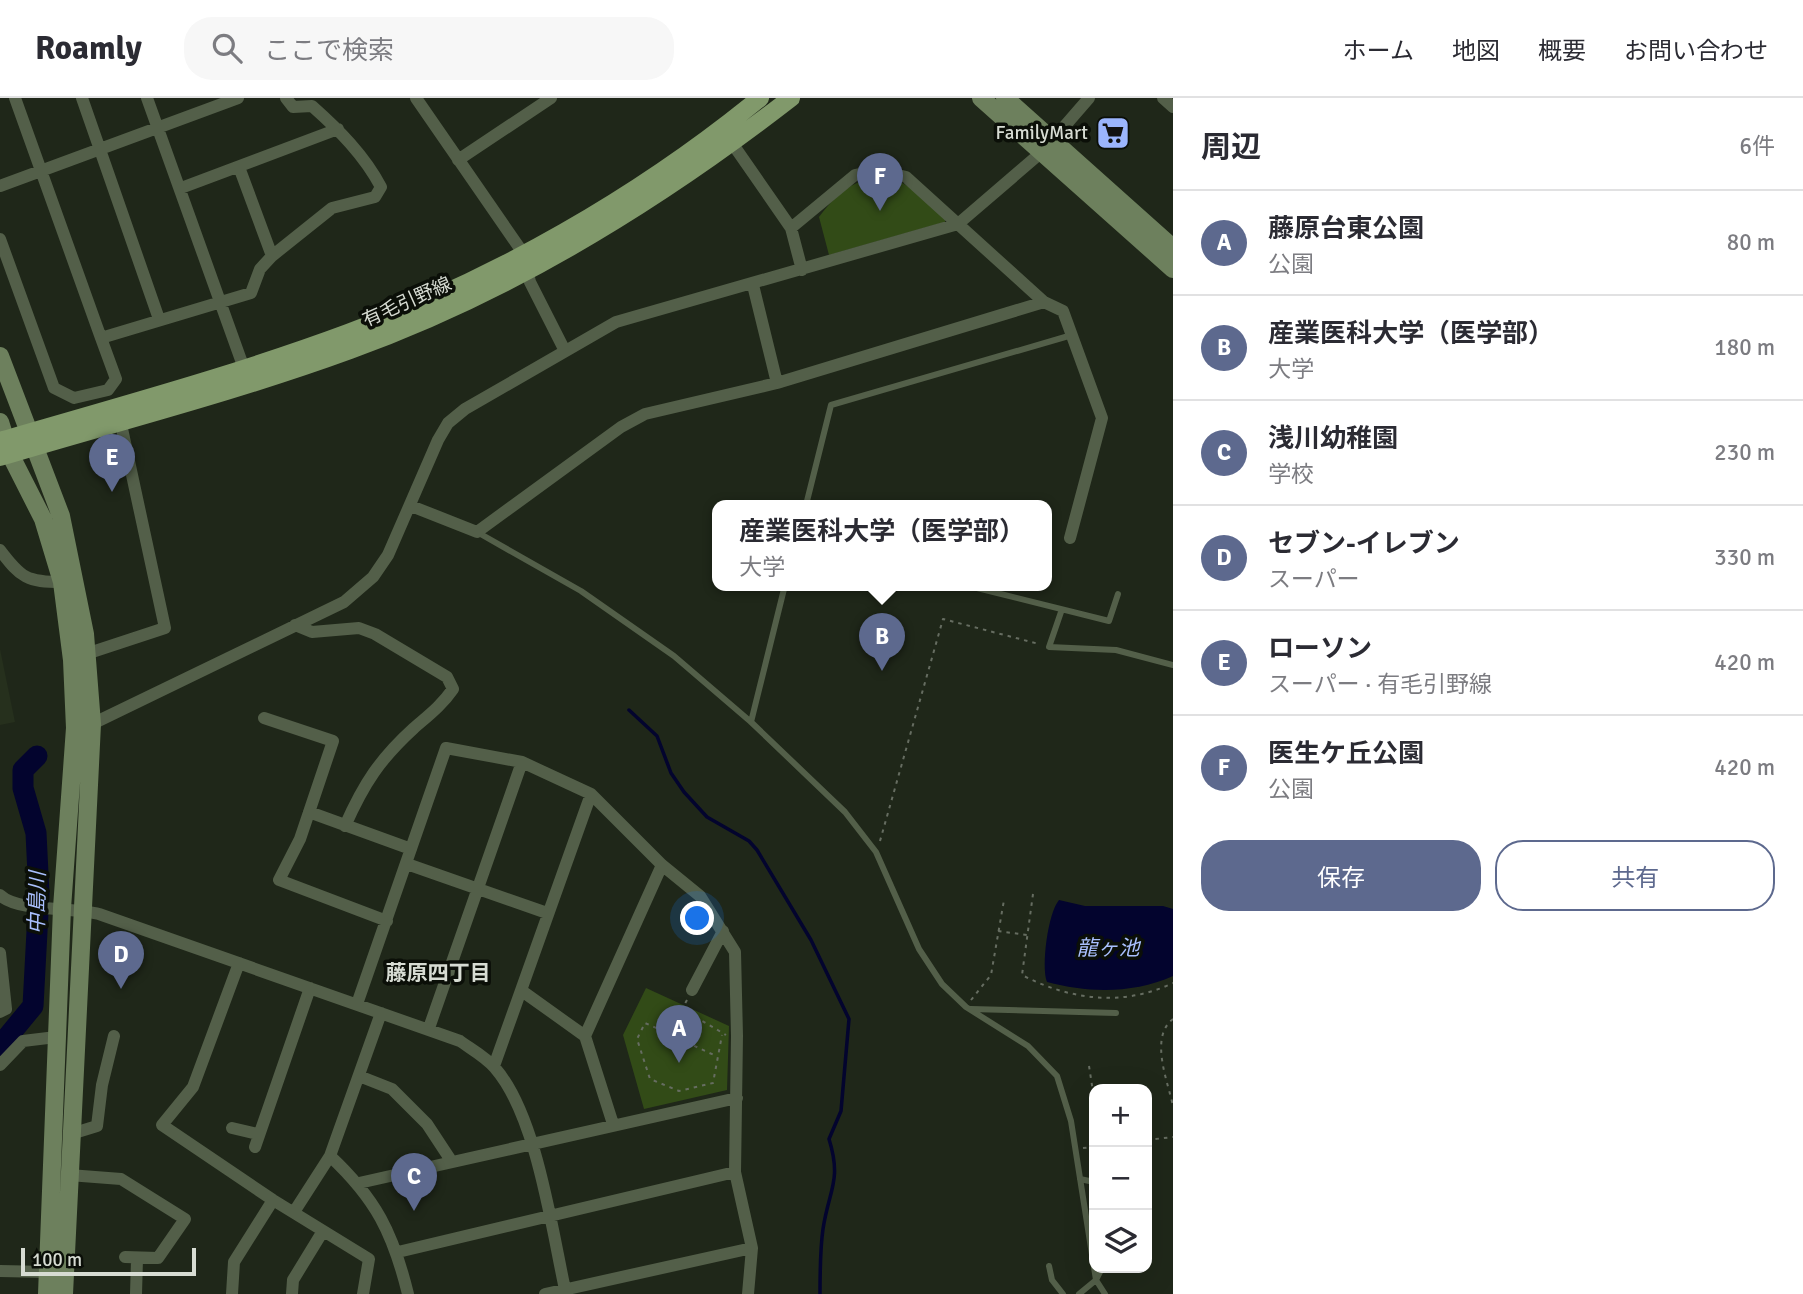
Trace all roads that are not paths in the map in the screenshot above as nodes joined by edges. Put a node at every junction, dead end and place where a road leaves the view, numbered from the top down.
1 (15, 98) edge
2 (82, 98) edge
3 (147, 98) edge
4 (238, 98) edge
5 (286, 98) edge
6 (416, 98) edge
7 (551, 98) edge
8 (760, 98) edge
9 (791, 98) edge
10 (981, 98) edge
11 (1005, 98) edge
12 (1089, 98) edge
13 (1163, 98) edge
14 (1173, 107) edge
15 (157, 128) junction
16 (338, 129) junction
17 (732, 144) junction
18 (1048, 145) junction
19 (100, 149) junction
20 (458, 160) junction
21 (239, 167) junction
22 (41, 171) junction
23 (0, 186) edge
24 (181, 188) junction
25 (958, 224) junction
26 (792, 228) junction
27 (0, 239) edge
28 (1173, 248) edge
29 (523, 253) junction
30 (272, 256) junction
31 (1173, 269) edge
32 (802, 270) junction
33 (526, 271) junction
34 (753, 285) junction
35 (219, 301) junction
36 (1044, 302) junction
37 (159, 319) junction
38 (1072, 335) junction
39 (101, 338) junction
40 (565, 351) junction
41 (0, 356) edge
42 (247, 376) junction
43 (777, 383) junction
44 (0, 422) edge
45 (121, 424) junction
46 (30, 440) junction
47 (4, 448) edge
48 (807, 500) edge
49 (411, 506) junction
50 (477, 532) junction
51 (1070, 538) dead end
52 (0, 550) edge
53 (62, 582) junction
54 (784, 591) edge
55 (986, 591) edge
56 (1118, 594) dead end
57 (1061, 612) junction
58 (295, 625) junction
59 (86, 654) junction
60 (1173, 665) edge
61 (264, 718) dead end
62 (751, 722) junction
63 (92, 724) junction
64 (522, 762) junction
65 (591, 794) junction
66 (309, 812) junction
67 (345, 826) junction
68 (411, 849) junction
69 (407, 864) junction
70 (662, 864) junction
71 (478, 889) junction
72 (0, 897) edge
73 (64, 908) junction
74 (547, 914) junction
75 (387, 921) junction
76 (723, 931) junction
77 (0, 953) edge
78 (239, 962) junction
79 (310, 988) junction
80 (692, 990) road end
81 (522, 991) junction
82 (358, 1004) junction
83 (968, 1008) junction
84 (0, 1012) edge
85 (381, 1013) junction
86 (1116, 1013) dead end
87 (429, 1028) junction
88 (114, 1036) dead end
89 (585, 1036) junction
90 (56, 1037) junction
91 (0, 1065) edge
92 (494, 1066) junction
93 (359, 1076) junction
94 (737, 1098) junction
95 (613, 1124) junction
96 (232, 1128) dead end
97 (71, 1134) junction
98 (531, 1145) junction
99 (330, 1156) junction
100 (452, 1162) junction
101 (735, 1172) junction
102 (69, 1175) junction
103 (1080, 1179) junction
104 (1089, 1181) edge
105 (359, 1183) junction
106 (273, 1200) junction
107 (294, 1212) junction
108 (549, 1218) junction
109 (323, 1230) junction
110 (752, 1248) junction
111 (398, 1252) junction
112 (1049, 1266) dead end
113 (0, 1271) edge
114 (48, 1272) junction
115 (1100, 1273) edge
116 (1096, 1280) junction
117 (565, 1292) edge
118 (47, 1294) edge
119 (64, 1294) edge
120 (136, 1294) edge
121 (232, 1294) edge
122 (292, 1294) edge
123 (363, 1294) edge
124 (408, 1294) edge
125 (545, 1294) edge
126 (748, 1294) edge
127 (1063, 1294) edge
128 (1079, 1294) edge
129 (1105, 1294) edge

1 - 22 street
2 - 19 street
3 - 15 street
4 - 15 street
5 - 16 street
6 - 20 street
7 - 20 street
8 - 29 main road, 有毛引野線
9 - 17 main road, 有毛引野線
10 - 18 street
11 - 18 street
12 - 18 street
13 - 14 street
15 - 19 street
15 - 24 street
16 - 21 street
16 - 30 street
17 - 26 street
17 - 33 main road, 有毛引野線
18 - 25 street
18 - 28 street
18 - 31 street
19 - 22 street
19 - 37 street
20 - 29 street
21 - 24 street
21 - 30 street
22 - 23 street
22 - 39 street
24 - 35 street
25 - 26 street
25 - 32 street
25 - 36 street
26 - 32 street
27 - 39 street
29 - 33 street
29 - 42 main road, 有毛引野線
30 - 35 street
32 - 34 street
33 - 40 street
33 - 42 main road, 有毛引野線
34 - 40 street
34 - 43 street
35 - 37 street
35 - 42 street
36 - 38 street
36 - 43 street
37 - 39 street
38 - 48 lane
38 - 51 street
40 - 49 street
41 - 46 street
42 - 45 main road, 有毛引野線
42 - 46 main road, 有毛引野線
43 - 50 street
44 - 47 street
45 - 46 main road, 有毛引野線
45 - 59 street
46 - 47 main road, 有毛引野線
46 - 59 street
47 - 53 street
49 - 50 street
49 - 58 street
50 - 62 lane
52 - 53 street
53 - 73 street
54 - 62 lane
55 - 57 lane
56 - 57 lane
57 - 60 lane
58 - 63 street
58 - 67 street
59 - 63 street
61 - 66 street
62 - 83 lane
63 - 73 street
64 - 65 street
64 - 68 street
64 - 71 street
65 - 70 street
65 - 74 street
66 - 67 street
66 - 75 street
67 - 68 street
68 - 69 street
69 - 71 street
69 - 75 street
70 - 76 street
70 - 89 street
71 - 74 street
71 - 87 street
72 - 73 street
73 - 78 street
73 - 90 street
73 - 97 street
74 - 81 street
75 - 82 street
76 - 80 street
76 - 94 street
77 - 84 street
78 - 79 street
78 - 106 street
79 - 82 street
79 - 96 street
81 - 89 street
81 - 92 street
82 - 85 street
83 - 86 lane
83 - 103 lane
85 - 87 street
85 - 93 street
87 - 92 street
88 - 97 street
89 - 95 street
90 - 91 street
90 - 114 street
92 - 98 street
93 - 99 street
93 - 100 street
94 - 95 street
94 - 101 street
95 - 98 street
97 - 102 street
98 - 100 street
98 - 108 street
99 - 105 street
99 - 107 street
100 - 105 street
101 - 108 street
101 - 110 street
102 - 119 street
102 - 120 street
103 - 104 lane
103 - 116 lane
105 - 111 street
106 - 107 street
106 - 121 street
107 - 109 street
108 - 111 street
108 - 117 street
109 - 122 street
109 - 123 street
110 - 117 street
110 - 126 street
111 - 124 street
112 - 127 lane
113 - 114 street
114 - 118 street
115 - 116 lane
116 - 128 lane
116 - 129 lane
117 - 125 street

